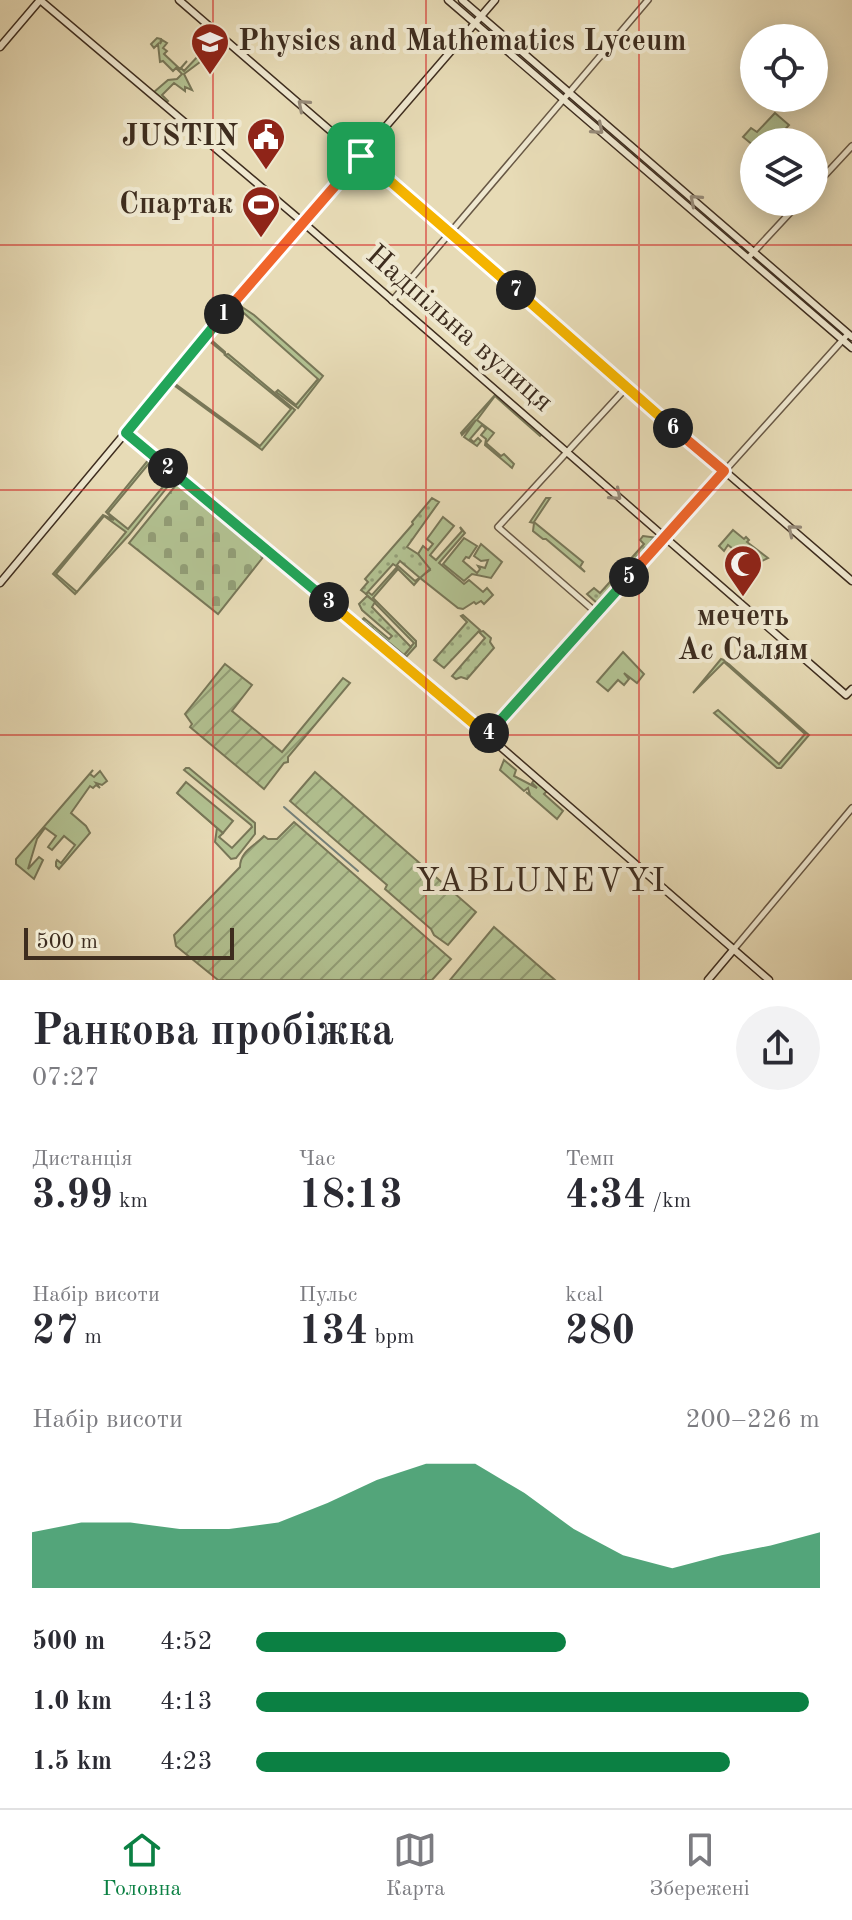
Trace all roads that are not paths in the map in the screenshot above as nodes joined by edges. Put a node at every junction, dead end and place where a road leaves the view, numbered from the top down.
1 (40, 0) edge
2 (179, 0) edge
3 (448, 0) edge
4 (462, 0) edge
5 (495, 0) edge
6 (648, 0) edge
7 (481, 17) junction
8 (476, 24) junction
9 (0, 47) edge
10 (570, 92) junction
11 (564, 99) junction
12 (852, 146) edge
13 (361, 156) junction
14 (828, 172) edge
15 (787, 216) edge
16 (303, 223) junction
17 (451, 232) junction
18 (754, 252) junction
19 (748, 258) junction
20 (392, 301) junction
21 (850, 335) edge
22 (842, 340) junction
23 (852, 348) edge
24 (626, 388) junction
25 (126, 433) junction
26 (568, 452) junction
27 (724, 471) junction
28 (665, 537) junction
29 (852, 581) edge
30 (0, 583) edge
31 (591, 608) dead end
32 (849, 692) edge
33 (487, 735) junction
34 (852, 808) edge
35 (734, 949) junction
36 (708, 980) edge
37 (769, 980) edge

1 - 9 main road
1 - 16 main road, Надпільна вулиця
13 -> 2 main road
3 - 8 main road
4 - 7 main road
5 - 7 main road
6 - 10 street
7 - 8 main road
7 - 10 main road
8 - 11 main road
8 - 13 main road
10 - 11 street
18 -> 10 main road
11 - 17 street
11 -> 19 main road
12 - 14 street
13 - 16 main road
13 - 17 main road
15 - 18 street
16 - 20 main road, Надпільна вулиця
16 - 25 main road
17 - 20 street
17 - 24 main road
18 - 19 street
18 - 21 main road
19 - 22 main road
20 - 26 main road, Надпільна вулиця
21 - 22 street
22 - 23 main road
22 - 27 street
24 - 26 street
24 - 27 main road
25 - 30 main road
25 - 33 main road
26 -> 28 main road, Надпільна вулиця
26 - 31 street
27 - 28 street
29 -> 27 main road
28 - 32 main road, Надпільна вулиця
28 - 33 street
33 - 35 main road
34 - 35 street
35 - 36 main road
35 - 37 main road

